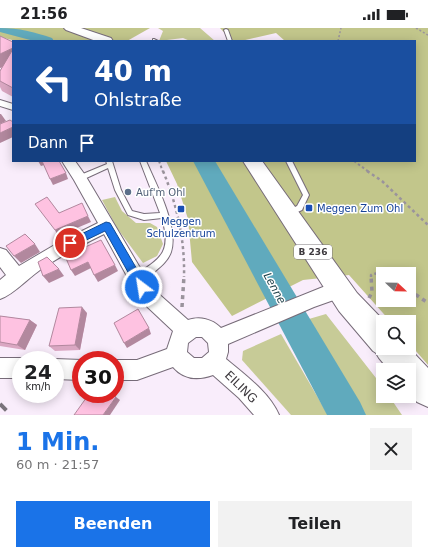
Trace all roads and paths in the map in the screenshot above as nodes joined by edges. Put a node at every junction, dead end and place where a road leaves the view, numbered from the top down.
1 (70, 28) edge
2 (341, 28) edge
3 (416, 28) edge
4 (226, 30) dead end
5 (428, 34) edge
6 (104, 40) edge
7 (230, 40) edge
8 (338, 40) edge
9 (0, 103) edge
10 (12, 106) edge
11 (69, 162) edge
12 (143, 162) edge
13 (253, 162) edge
14 (290, 162) edge
15 (355, 162) edge
16 (109, 163) edge
17 (80, 178) junction
18 (163, 215) junction
19 (287, 215) junction
20 (428, 225) edge
21 (106, 226) junction
22 (0, 255) edge
23 (376, 274) edge
24 (17, 276) junction
25 (137, 279) junction
26 (0, 291) edge
27 (416, 295) edge
28 (336, 298) junction
29 (428, 303) edge
30 (186, 331) junction
31 (376, 335) edge
32 (217, 339) junction
33 (178, 355) junction
34 (395, 355) edge
35 (214, 361) junction
36 (403, 363) edge
37 (0, 368) edge
38 (12, 368) edge
39 (124, 370) edge
40 (416, 378) edge
41 (428, 391) edge
42 (268, 415) edge

1 - 6 main road
2 - 8 path
3 - 5 path
4 - 7 lane
9 - 10 street
11 - 17 street
12 - 18 lane
13 - 19 main road, B 236
14 - 19 lane
15 - 20 path
16 - 17 lane
16 - 18 lane
17 - 21 street
18 - 25 lane
19 - 28 main road, B 236
21 - 24 street
21 - 25 street
22 - 24 street
23 - 28 path
24 - 26 street
25 - 30 street
27 - 29 path
28 - 31 main road, B 236
28 - 32 street
30 - 32 street
30 - 33 street
32 - 35 street
33 - 35 street
33 - 39 street
34 - 36 main road
35 - 42 street, EILING
37 - 38 street
40 - 41 main road

